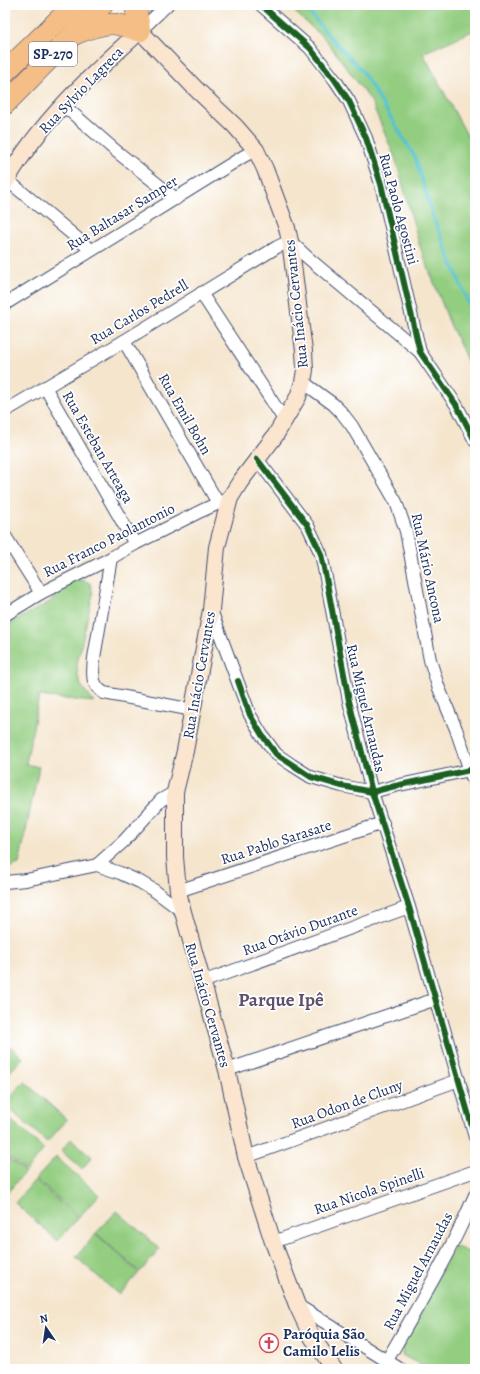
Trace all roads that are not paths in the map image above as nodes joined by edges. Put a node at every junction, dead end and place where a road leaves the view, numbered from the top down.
1 (74, 5) edge
2 (102, 5) edge
3 (135, 5) edge
4 (167, 5) edge
5 (261, 5) edge
6 (140, 31) junction
7 (69, 37) junction
8 (5, 72) edge
9 (5, 104) edge
10 (63, 105) junction
11 (256, 150) junction
12 (6, 181) edge
13 (176, 199) junction
14 (290, 241) junction
15 (91, 250) junction
16 (202, 293) junction
17 (5, 304) edge
18 (124, 341) junction
19 (420, 352) junction
20 (303, 382) junction
21 (45, 387) junction
22 (5, 411) edge
23 (285, 421) junction
24 (475, 441) edge
25 (257, 459) junction
26 (224, 500) junction
27 (5, 536) edge
28 (135, 544) junction
29 (111, 558) junction
30 (41, 593) junction
31 (211, 610) junction
32 (5, 615) edge
33 (193, 710) junction
34 (473, 771) edge
35 (475, 786) edge
36 (175, 792) junction
37 (372, 792) junction
38 (383, 823) junction
39 (97, 866) junction
40 (5, 882) edge
41 (178, 891) junction
42 (409, 907) junction
43 (183, 912) junction
44 (202, 982) junction
45 (436, 999) junction
46 (227, 1070) junction
47 (459, 1080) junction
48 (475, 1137) edge
49 (246, 1157) junction
50 (475, 1171) edge
51 (475, 1195) edge
52 (273, 1242) junction
53 (297, 1305) junction
54 (386, 1362) junction
55 (334, 1369) edge
56 (400, 1369) edge

1 - 8 highway, SP-270
2 - 7 highway, SP-270
3 - 6 highway
4 - 6 street, Rua Sylvio Lagreca
5 - 19 street, Rua Paolo Agostini
6 - 7 highway
6 - 10 main road, Rua Sylvio Lagreca
6 - 11 main road, Rua Inácio Cervantes
7 - 9 highway, SP-270
10 - 12 main road, Rua Sylvio Lagreca
10 - 13 street
11 - 13 street, Rua Baltasar Samper
11 - 14 main road, Rua Inácio Cervantes
12 - 15 street
13 - 15 street, Rua Baltasar Samper
14 - 16 street, Rua Carlos Pedrell
14 - 19 street
14 - 20 main road, Rua Inácio Cervantes
15 - 17 street, Rua Baltasar Samper
16 - 18 street, Rua Carlos Pedrell
16 - 23 street
18 - 21 street, Rua Carlos Pedrell
18 - 26 street, Rua Emil Bohn
19 - 24 street, Rua Paolo Agostini
20 - 23 main road, Rua Inácio Cervantes
20 - 34 street, Rua Mário Ancona
21 - 22 street, Rua Carlos Pedrell
21 - 28 street, Rua Esteban Arteaga
23 - 25 main road, Rua Inácio Cervantes
25 - 26 main road, Rua Inácio Cervantes
25 - 37 street, Rua Miguel Arnaudas
26 - 28 street, Rua Franco Paolantonio
26 - 31 main road, Rua Inácio Cervantes
27 - 30 street
28 - 29 street, Rua Franco Paolantonio
29 - 30 street, Rua Franco Paolantonio
29 - 33 street
30 - 32 street, Rua Franco Paolantonio
31 - 33 main road, Rua Inácio Cervantes
31 - 37 street
33 - 36 main road, Rua Inácio Cervantes
34 - 35 street, Rua Mário Ancona
34 - 37 street
36 - 39 street
36 - 41 main road, Rua Inácio Cervantes
37 - 38 street, Rua Miguel Arnaudas
38 - 41 street, Rua Pablo Sarasate
38 - 42 street, Rua Miguel Arnaudas
39 - 40 street
39 - 43 street
41 - 43 main road, Rua Inácio Cervantes
42 - 44 street, Rua Otávio Durante
42 - 45 street, Rua Miguel Arnaudas
43 - 44 main road, Rua Inácio Cervantes
44 - 46 main road, Rua Inácio Cervantes
45 - 46 street
45 - 47 street, Rua Miguel Arnaudas
46 - 49 main road, Rua Inácio Cervantes
47 - 48 street, Rua Miguel Arnaudas
47 - 49 street, Rua Odon de Cluny
49 - 52 main road, Rua Inácio Cervantes
50 - 52 street, Rua Nicola Spinelli
51 - 54 street, Rua Miguel Arnaudas
52 - 53 main road, Rua Inácio Cervantes
53 - 54 street
53 - 55 main road, Rua Inácio Cervantes
54 - 56 street

